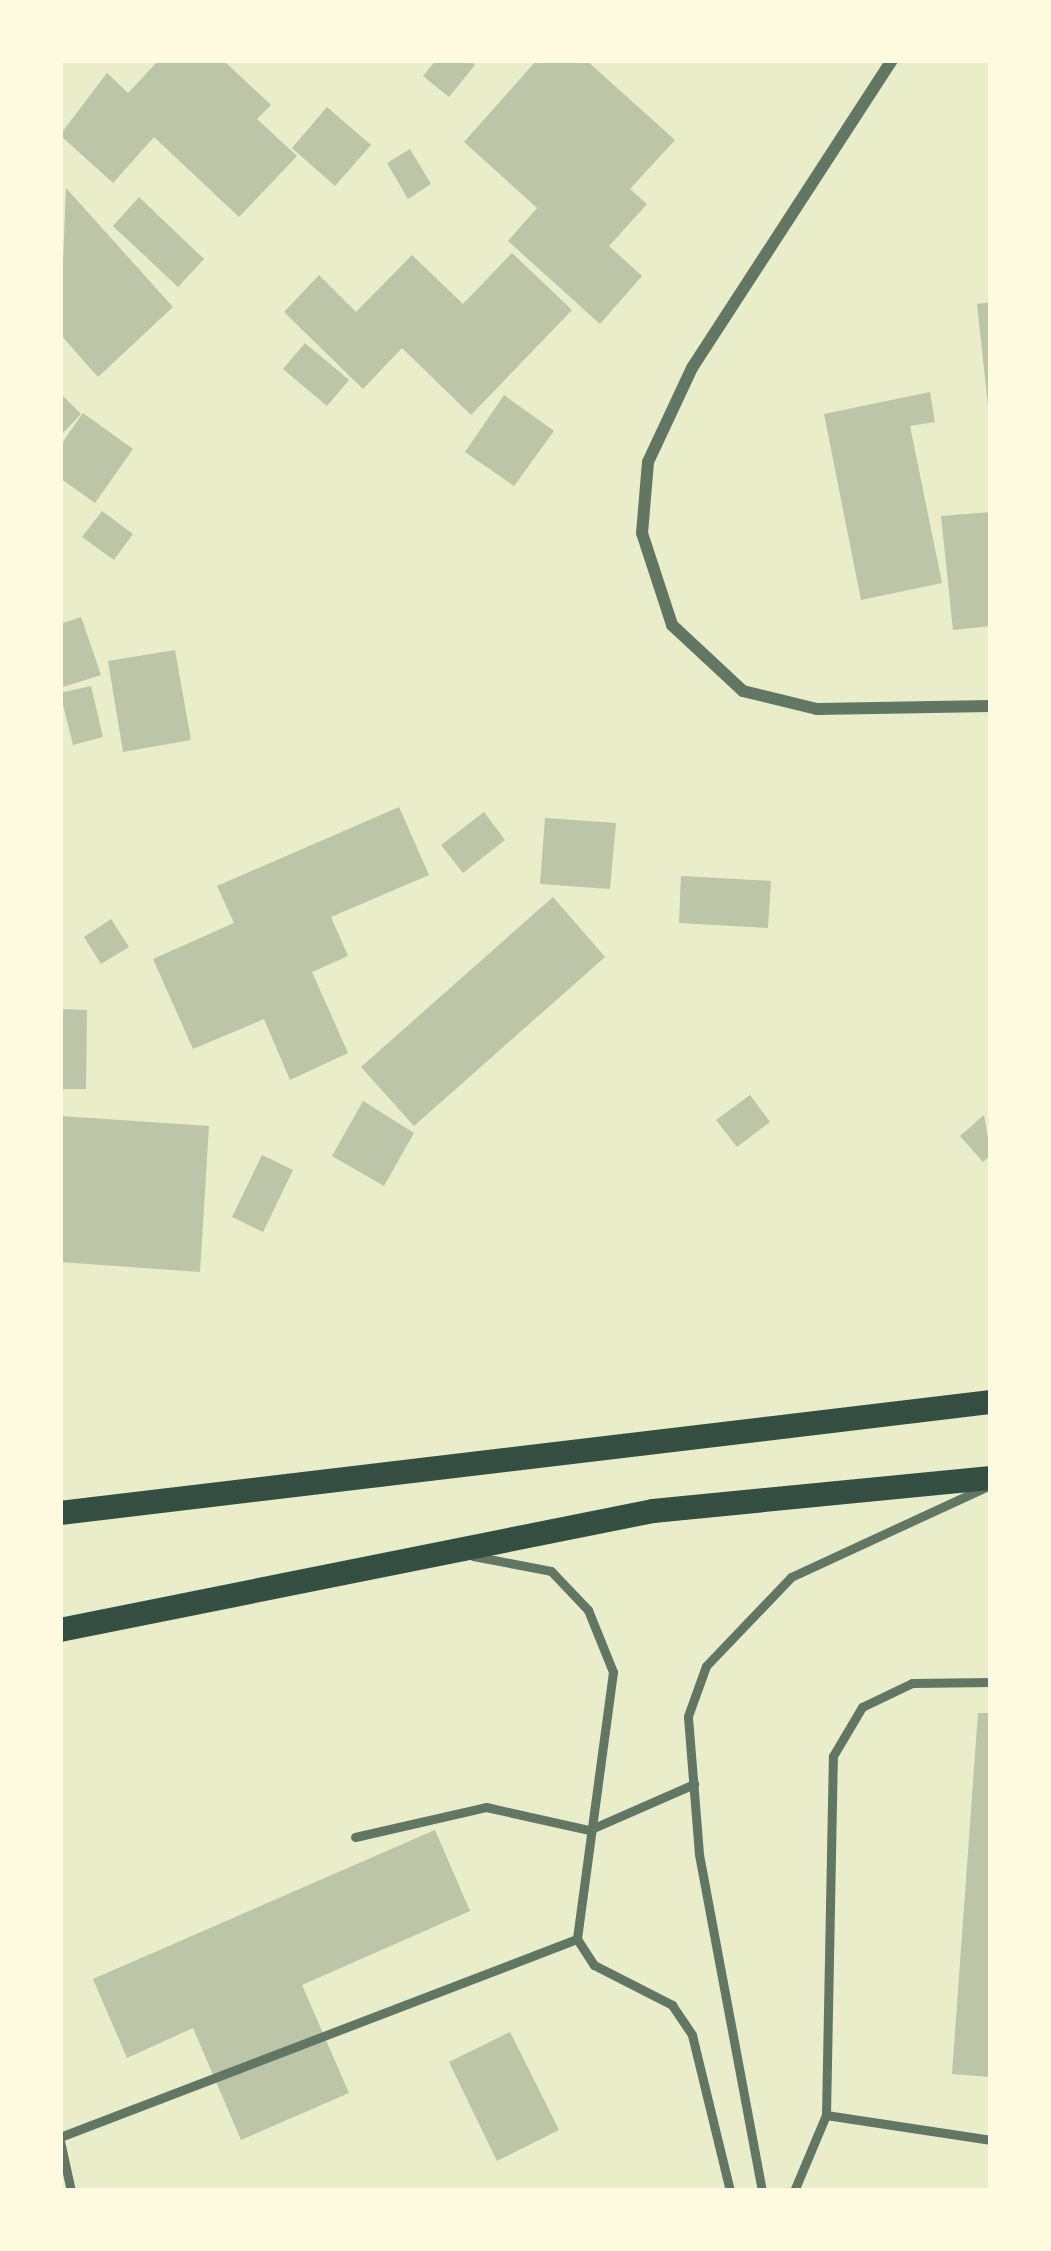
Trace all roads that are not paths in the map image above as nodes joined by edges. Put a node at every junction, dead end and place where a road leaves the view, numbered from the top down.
1 (892, 60) edge
2 (991, 706) edge
3 (991, 1402) edge
4 (991, 1481) edge
5 (60, 1513) edge
6 (440, 1550) junction
7 (60, 1630) edge
8 (991, 1682) edge
9 (694, 1784) junction
10 (589, 1830) junction
11 (355, 1837) dead end
12 (577, 1939) junction
13 (826, 2115) junction
14 (60, 2139) edge
15 (991, 2140) edge
16 (71, 2191) edge
17 (730, 2191) edge
18 (762, 2191) edge
19 (794, 2191) edge

1 - 2 street
3 - 5 main road
4 - 6 main road
4 - 9 lane
6 - 7 main road
6 - 10 lane
8 - 13 lane
9 - 10 lane
9 - 18 lane
10 - 11 lane
10 - 12 lane
12 - 14 lane
12 - 17 lane
13 - 15 lane
13 - 19 lane
14 - 16 lane

